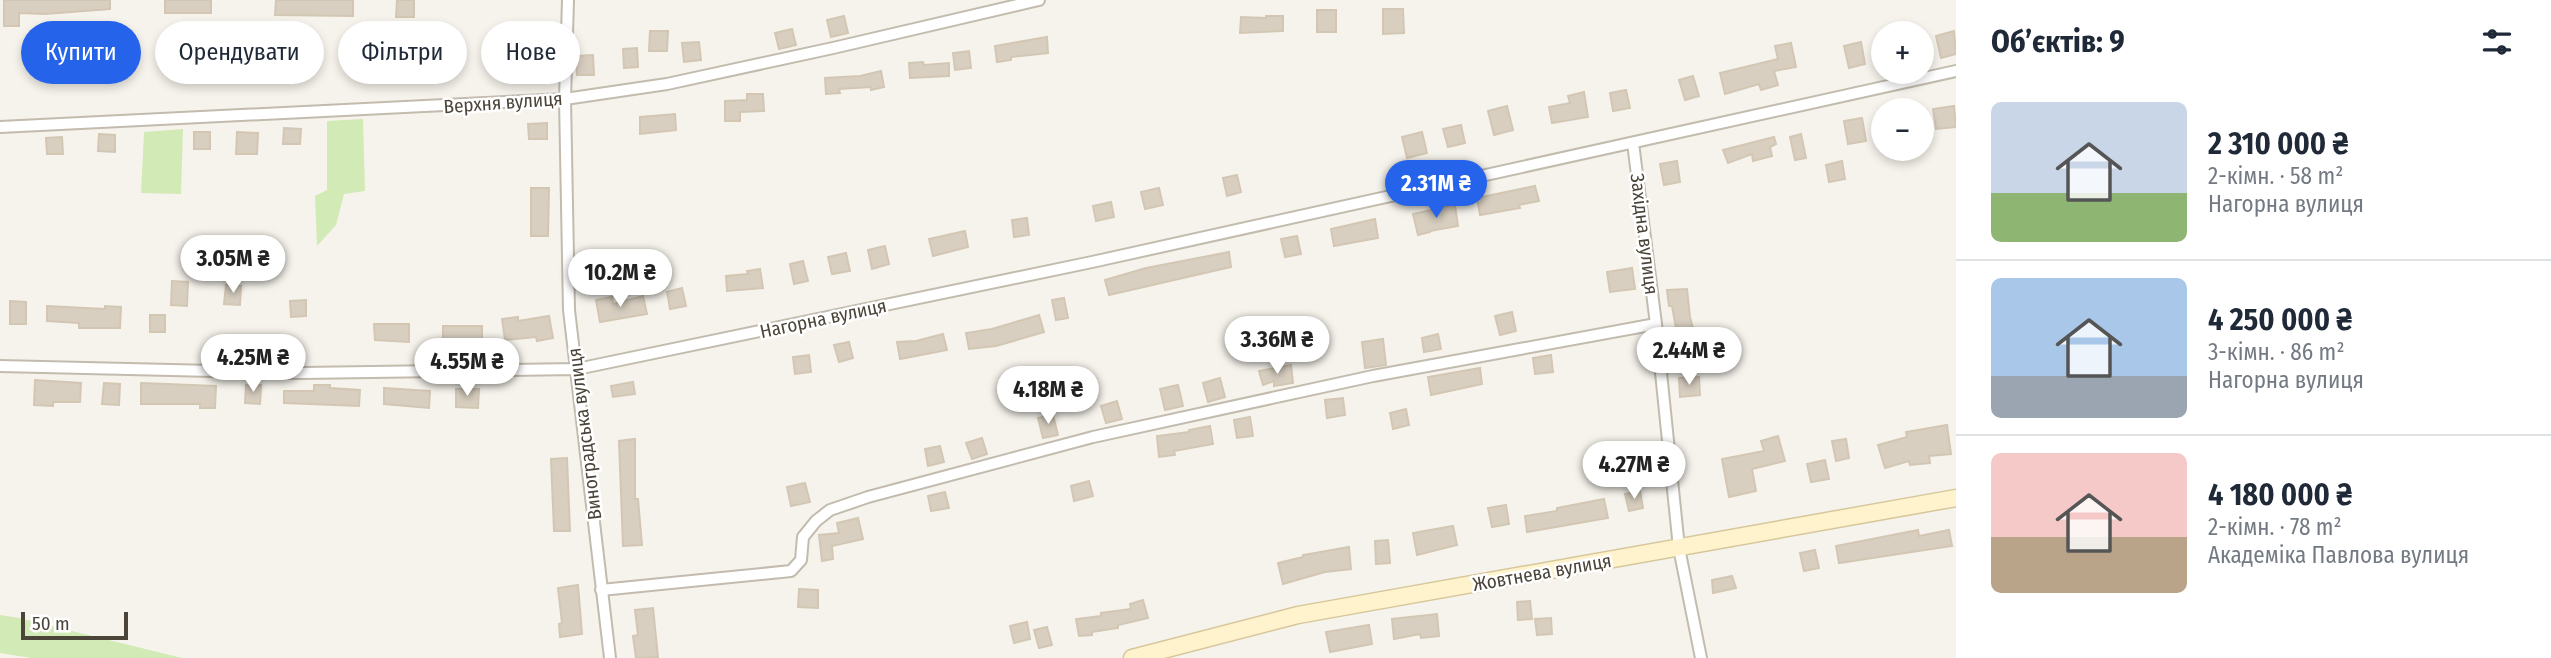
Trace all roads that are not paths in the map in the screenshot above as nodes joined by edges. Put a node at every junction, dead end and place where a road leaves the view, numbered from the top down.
1 (568, 0) edge
2 (1039, 0) edge
3 (1956, 71) edge
4 (565, 99) junction
5 (0, 127) edge
6 (1633, 143) junction
7 (1656, 324) junction
8 (0, 366) edge
9 (577, 369) junction
10 (1956, 498) edge
11 (1679, 548) junction
12 (601, 590) junction
13 (610, 658) edge
14 (1132, 658) edge
15 (1702, 658) edge

1 - 4 street, Виноградська вулиця
2 - 4 street, Верхня вулиця
3 - 6 street, Нагорна вулиця
4 - 5 street, Верхня вулиця
4 - 9 street, Виноградська вулиця
6 - 7 street, Західна вулиця
6 - 9 street, Нагорна вулиця
7 - 11 street, Західна вулиця
7 - 12 street
8 - 9 street, Нагорна вулиця
9 - 12 street, Виноградська вулиця
10 - 11 main road, Жовтнева вулиця
11 - 14 main road, Жовтнева вулиця
11 - 15 street, Західна вулиця
12 - 13 street, Виноградська вулиця

